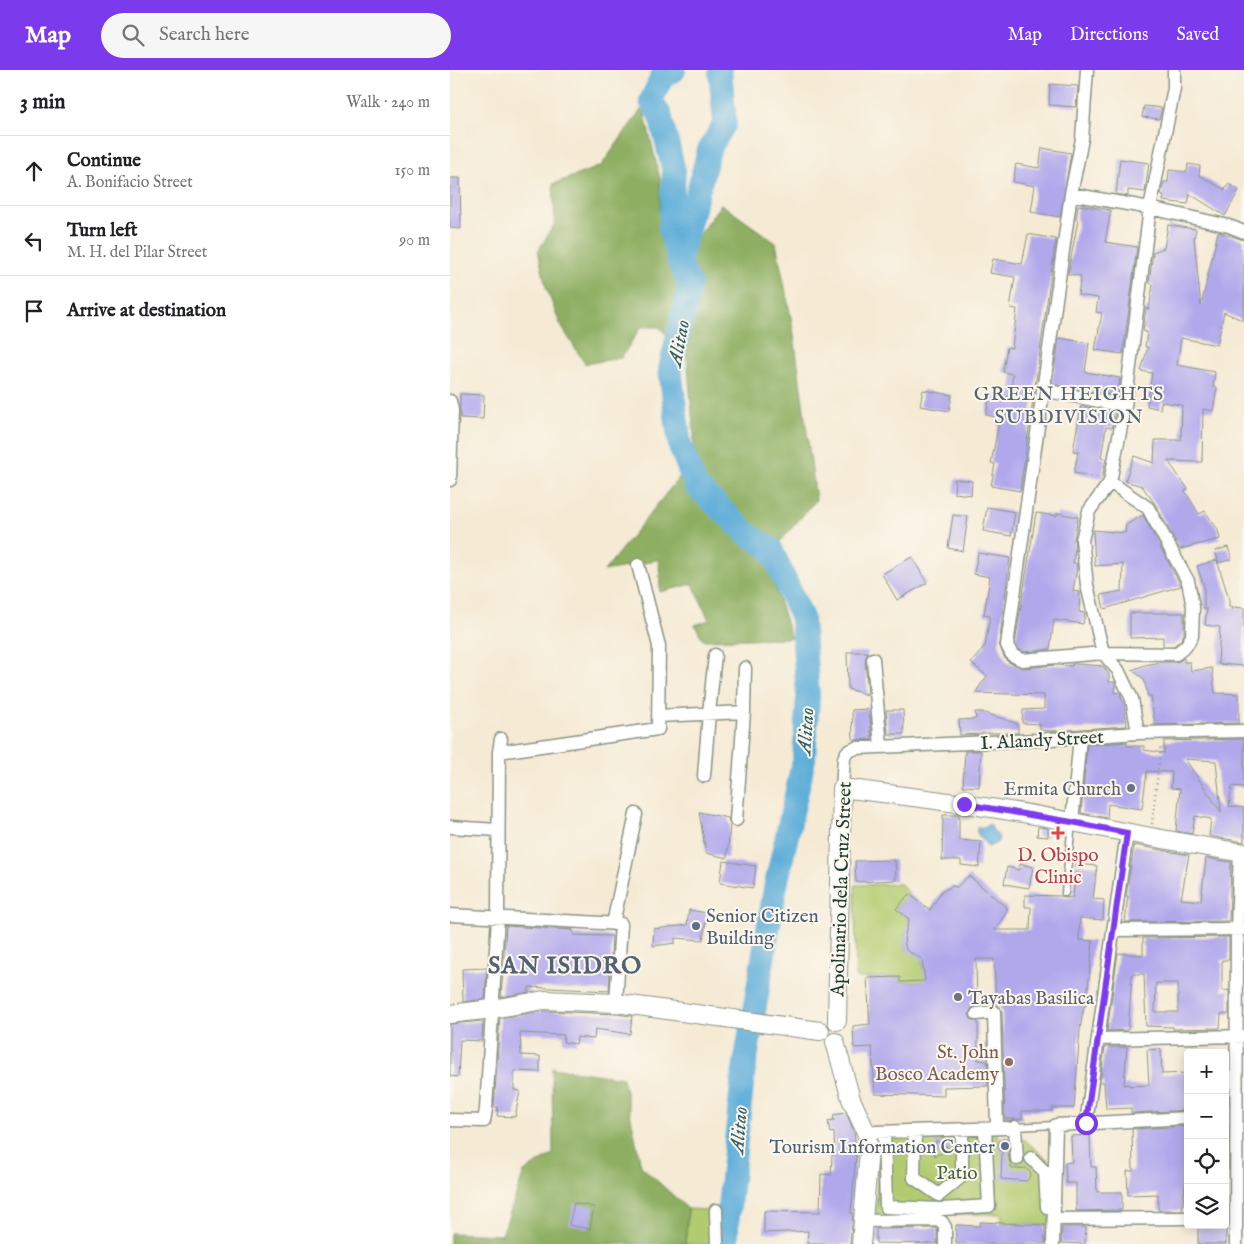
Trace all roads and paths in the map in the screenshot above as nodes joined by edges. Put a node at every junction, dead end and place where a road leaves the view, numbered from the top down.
1 (1087, 70) edge
2 (1174, 70) edge
3 (1071, 194) junction
4 (1150, 208) junction
5 (1244, 232) edge
6 (1043, 390) junction
7 (450, 401) edge
8 (1125, 406) junction
9 (450, 480) edge
10 (1110, 482) junction
11 (638, 565) dead end
12 (1103, 653) junction
13 (715, 655) dead end
14 (873, 659) dead end
15 (745, 668) dead end
16 (744, 712) junction
17 (709, 713) junction
18 (658, 716) junction
19 (1244, 731) edge
20 (1138, 733) junction
21 (1162, 733) junction
22 (1080, 738) junction
23 (501, 739) dead end
24 (881, 746) junction
25 (499, 752) junction
26 (844, 758) joint
27 (704, 776) dead end
28 (842, 788) junction
29 (636, 814) dead end
30 (736, 820) dead end
31 (1072, 822) junction
32 (450, 827) edge
33 (498, 830) junction
34 (1127, 833) junction
35 (1150, 836) junction
36 (1242, 853) edge
37 (1065, 893) dead end
38 (450, 915) edge
39 (498, 917) junction
40 (613, 924) junction
41 (1241, 929) edge
42 (1113, 930) junction
43 (616, 1003) junction
44 (492, 1010) junction
45 (450, 1014) edge
46 (977, 1014) dead end
47 (837, 1021) junction
48 (820, 1031) junction
49 (1240, 1036) edge
50 (1098, 1039) junction
51 (835, 1042) junction
52 (1235, 1116) edge
53 (1184, 1118) edge
54 (450, 1120) edge
55 (1086, 1123) junction
56 (1056, 1125) junction
57 (1001, 1128) junction
58 (962, 1129) junction
59 (915, 1131) junction
60 (875, 1132) junction
61 (1017, 1158) dead end
62 (1031, 1158) dead end
63 (939, 1195) junction
64 (716, 1210) dead end
65 (940, 1217) junction
66 (1184, 1218) edge
67 (1235, 1218) edge
68 (1051, 1220) junction
69 (863, 1221) junction
70 (717, 1244) edge
71 (861, 1244) edge
72 (945, 1244) edge
73 (1053, 1244) edge
74 (1236, 1244) edge

1 - 3 street
2 - 4 street
3 - 4 street
3 - 6 street
4 - 5 street
4 - 8 street
6 - 8 street
6 - 12 street
7 - 9 street
8 - 10 street
10 - 12 street
10 - 12 street
11 - 18 street
12 - 20 street
13 - 17 street
14 - 24 street
15 - 16 street
16 - 17 street
16 - 30 street
17 - 18 street
17 - 27 street
18 - 25 street
19 - 21 street, I. Alandy Street
20 - 21 street, I. Alandy Street
20 - 22 street, I. Alandy Street
21 - 35 path
22 - 24 street, I. Alandy Street
22 - 31 street
23 - 25 street
24 - 26 street, I. Alandy Street
25 - 33 street
26 - 28 street, Apolinario dela Cruz Street
28 - 31 main road
28 - 47 main road, Apolinario dela Cruz Street
29 - 40 street
31 - 34 main road
31 - 37 lane
32 - 33 street
33 - 39 street
34 - 35 main road
34 - 42 street
35 - 36 main road
36 - 41 street
38 - 39 street
39 - 40 street
39 - 44 street
40 - 43 street
41 - 42 street
41 - 49 street
42 - 50 street
43 - 44 main road
43 - 48 main road
44 - 45 main road
44 - 54 street
46 - 57 street
47 - 48 main road
47 - 51 main road
48 - 51 main road
49 - 50 street
49 - 52 street
50 - 55 street
51 - 60 main road
52 - 67 street
53 - 55 street
55 - 56 street
56 - 57 lane
56 - 68 street
57 - 58 street
57 - 61 street
57 - 65 street
58 - 59 street
58 - 63 street
59 - 60 street
59 - 63 street
60 - 65 street
60 - 69 main road
62 - 68 street
63 - 65 street
64 - 70 street
65 - 69 street
65 - 72 street
66 - 68 street
67 - 74 street
68 - 73 street
69 - 71 main road

